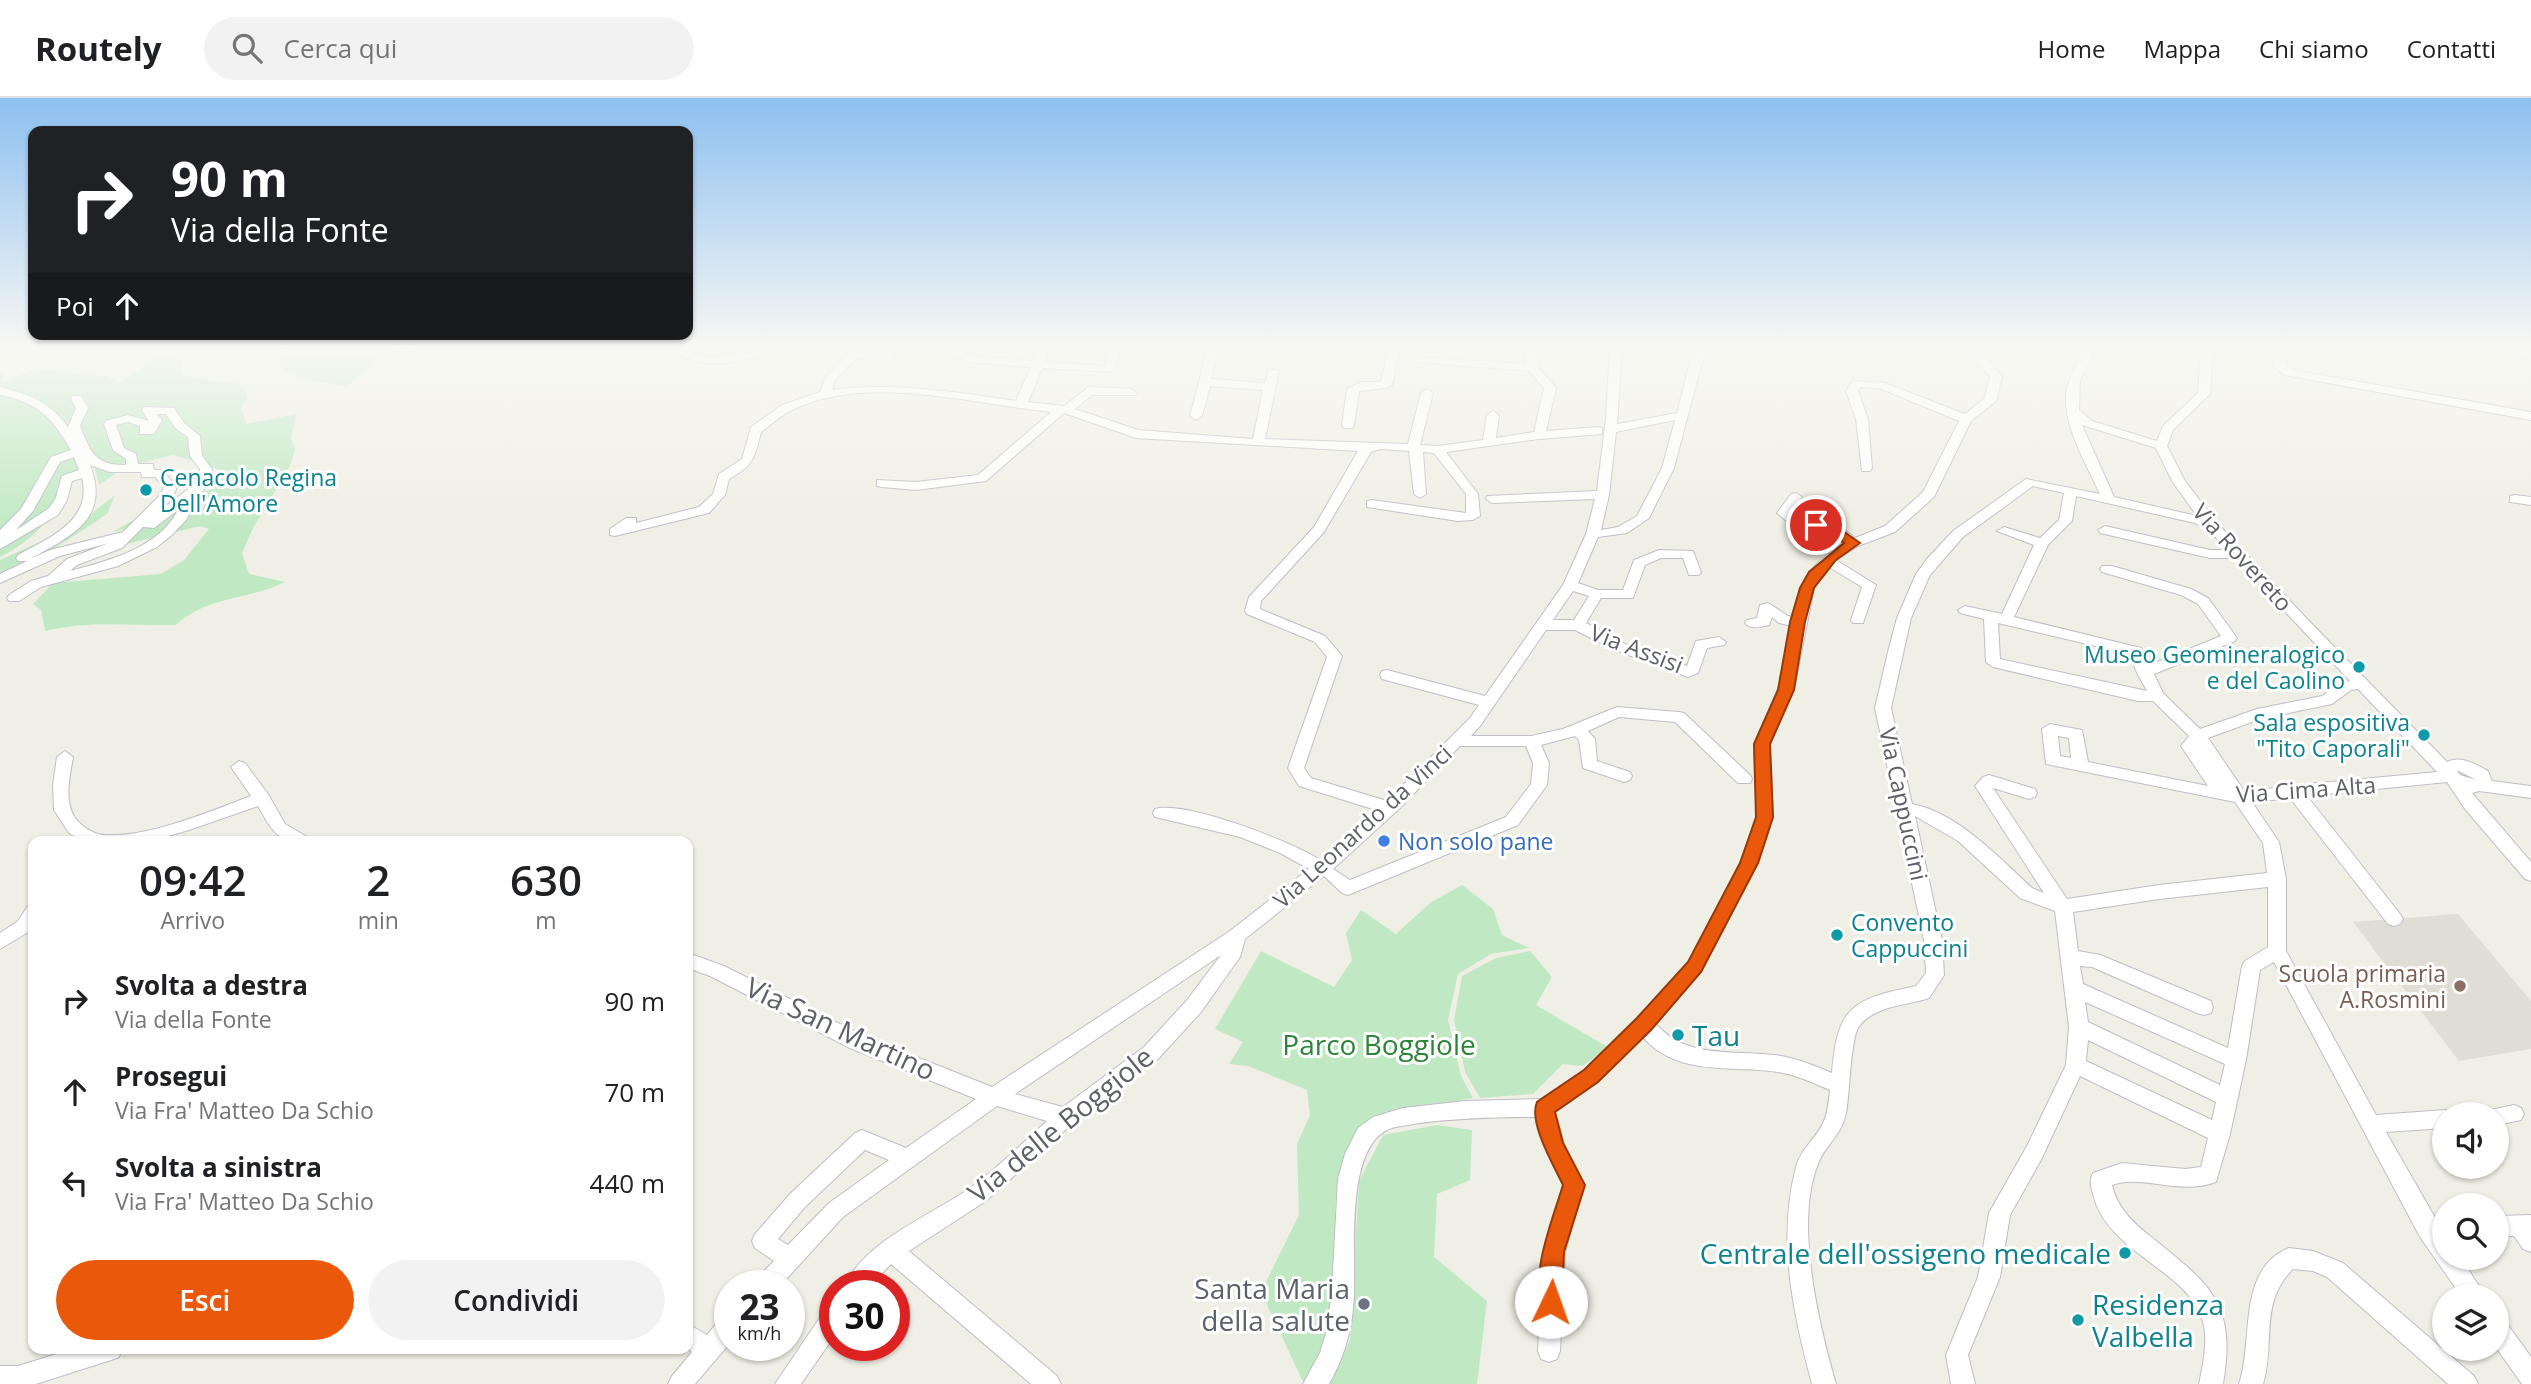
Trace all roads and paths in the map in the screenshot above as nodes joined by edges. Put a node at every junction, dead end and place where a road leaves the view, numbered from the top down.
1 (44, 407) edge
2 (81, 407) edge
3 (792, 407) edge
4 (1035, 407) edge
5 (1067, 407) edge
6 (1198, 407) edge
7 (1265, 407) edge
8 (1350, 407) edge
9 (1423, 407) edge
10 (1546, 407) edge
11 (1607, 407) edge
12 (1686, 407) edge
13 (1858, 407) edge
14 (1936, 407) edge
15 (1982, 407) edge
16 (2074, 407) edge
17 (2190, 407) edge
18 (2487, 407) edge
19 (1064, 409) junction
20 (2074, 412) junction
21 (1493, 415) dead end
22 (1684, 415) junction
23 (1196, 416) dead end
24 (2531, 416) edge
25 (1966, 419) junction
26 (1348, 425) dead end
27 (2097, 428) junction
28 (1604, 430) junction
29 (2079, 432) junction
30 (1539, 435) junction
31 (1259, 441) junction
32 (1489, 443) junction
33 (2161, 446) junction
34 (1367, 447) junction
35 (1413, 448) junction
36 (1438, 450) junction
37 (76, 452) junction
38 (132, 466) junction
39 (1866, 468) dead end
40 (87, 472) junction
41 (882, 483) dead end
42 (2071, 491) junction
43 (1420, 494) dead end
44 (1603, 495) junction
45 (191, 497) junction
46 (1796, 497) dead end
47 (1492, 499) dead end
48 (2109, 499) junction
49 (2515, 499) dead end
50 (2531, 501) edge
51 (1371, 504) dead end
52 (2201, 516) junction
53 (631, 522) dead end
54 (2105, 530) dead end
55 (2004, 531) dead end
56 (1601, 534) dead end
57 (128, 535) junction
58 (0, 538) edge
59 (1853, 543) junction
60 (2042, 543) junction
61 (0, 545) edge
62 (2210, 554) junction
63 (2239, 554) junction
64 (1828, 561) junction
65 (2107, 569) dead end
66 (0, 572) edge
67 (1694, 572) dead end
68 (0, 579) edge
69 (53, 579) junction
70 (1570, 585) junction
71 (1597, 594) junction
72 (14, 598) dead end
73 (1965, 610) dead end
74 (1999, 618) junction
75 (1858, 620) dead end
76 (1797, 622) junction
77 (1752, 623) dead end
78 (1543, 625) junction
79 (1578, 625) junction
80 (1719, 642) dead end
81 (2144, 673) junction
82 (1387, 675) dead end
83 (2360, 684) junction
84 (2157, 696) junction
85 (1489, 702) junction
86 (1577, 729) junction
87 (2198, 736) junction
88 (1457, 741) junction
89 (1531, 741) junction
90 (65, 757) dead end
91 (2080, 765) dead end
92 (239, 767) dead end
93 (2451, 772) junction
94 (1624, 776) dead end
95 (1744, 779) dead end
96 (2480, 783) junction
97 (2292, 789) junction
98 (2524, 791) edge
99 (2029, 793) dead end
100 (2223, 795) junction
101 (2242, 797) junction
102 (262, 798) junction
103 (1389, 808) junction
104 (1904, 808) junction
105 (1161, 813) dead end
106 (2478, 813) junction
107 (88, 836) edge
108 (153, 836) edge
109 (293, 836) edge
110 (1327, 872) junction
111 (2531, 874) edge
112 (2277, 879) junction
113 (2063, 907) junction
114 (2394, 919) dead end
115 (28, 920) edge
116 (1236, 936) junction
117 (0, 942) edge
118 (2277, 951) junction
119 (2070, 957) junction
120 (693, 964) edge
121 (2073, 988) junction
122 (2204, 1007) dead end
123 (1644, 1024) junction
124 (2079, 1027) junction
125 (2236, 1060) junction
126 (2076, 1065) junction
127 (1841, 1085) junction
128 (994, 1097) junction
129 (2228, 1098) junction
130 (1544, 1108) junction
131 (1066, 1117) junction
132 (2432, 1120) edge
133 (2372, 1124) junction
134 (2220, 1134) junction
135 (908, 1158) junction
136 (2432, 1222) edge
137 (891, 1250) junction
138 (790, 1259) junction
139 (780, 1270) edge
140 (869, 1270) edge
141 (693, 1338) edge
142 (819, 1338) edge
143 (714, 1342) edge
144 (2509, 1346) edge
145 (708, 1349) junction
146 (1549, 1351) dead end
147 (95, 1354) edge
148 (2531, 1377) edge
149 (0, 1378) edge
150 (680, 1384) edge
151 (786, 1384) edge
152 (1049, 1384) edge
153 (1315, 1384) edge
154 (1824, 1384) edge
155 (1963, 1384) edge
156 (2211, 1384) edge
157 (2251, 1384) edge
158 (2466, 1384) edge

1 - 37 street
2 - 38 street
3 - 53 street
4 - 19 street
5 - 19 street
6 - 23 street
7 - 31 street
8 - 26 street
9 - 35 street
10 - 30 street
11 - 28 street, Via Leonardo da Vinci
12 - 22 street
13 - 39 street
14 - 25 street
15 - 25 street
16 - 20 street
17 - 33 street
18 - 24 street
19 - 31 street
19 - 41 street
20 - 27 street
20 - 29 street
21 - 32 street
22 - 28 street
22 - 56 street
25 - 59 street
27 - 29 street
27 - 33 street
28 - 30 street
28 - 44 street, Via Leonardo da Vinci
29 - 48 street
30 - 32 street
31 - 34 street
32 - 36 street
33 - 52 street, Via Rovereto
34 - 35 street
34 - 103 street
35 - 36 street
35 - 43 street
36 - 51 street
37 - 40 street
37 - 58 street
38 - 45 street
38 - 57 street
40 - 61 street
40 - 66 street
42 - 48 street, Via Cappuccini
42 - 60 street
42 - 104 street, Via Cappuccini
44 - 47 street
44 - 70 street, Via Leonardo da Vinci
45 - 57 street
45 - 69 street
46 - 59 street
48 - 52 street, Via Cappuccini
49 - 50 street
52 - 62 street
52 - 63 street, Via Rovereto
54 - 62 street
55 - 60 street
57 - 68 street
57 - 69 street
59 - 64 street
60 - 74 street
62 - 63 street
63 - 83 street, Via Rovereto
64 - 75 street
64 - 76 street
65 - 81 street
67 - 71 street
69 - 72 street
70 - 71 street, Via Assisi
70 - 78 street, Via Leonardo da Vinci
71 - 79 street, Via Assisi
73 - 74 street
74 - 81 street
74 - 84 street
76 - 77 street
76 - 123 street
78 - 79 street, Via Assisi
78 - 85 street, Via Leonardo da Vinci
79 - 80 street, Via Assisi
81 - 84 street
82 - 85 street
83 - 87 street
83 - 93 street, Via Rovereto
84 - 87 street
85 - 88 street, Via Leonardo da Vinci
86 - 89 street
86 - 94 street
86 - 95 street
87 - 100 street
87 - 101 street
88 - 89 street
88 - 103 street, Via Leonardo da Vinci
89 - 110 street
90 - 107 street
91 - 100 street, Via Cima Alta
92 - 102 street
93 - 96 street
93 - 97 street, Via Cima Alta
93 - 106 street, Via Rovereto
96 - 98 street
96 - 106 street
97 - 101 street, Via Cima Alta
97 - 114 street
99 - 113 street
100 - 101 street, Via Cima Alta
101 - 112 street
102 - 108 street
102 - 109 street
103 - 110 street, Via Leonardo da Vinci
104 - 113 street
104 - 127 street, Via Cappuccini
105 - 110 street
106 - 111 street, Via Rovereto
110 - 116 street, Via Leonardo da Vinci
112 - 113 street
112 - 118 street
113 - 119 street
115 - 117 street
116 - 128 street, Via Leonardo da Vinci
116 - 131 street, Via delle Boggiole
118 - 125 street
118 - 133 street
119 - 121 street
119 - 122 street
120 - 128 street, Via San Martino
121 - 124 street
121 - 125 street
123 - 127 street
123 - 130 street
124 - 126 street
124 - 129 street
125 - 129 street
126 - 134 street
126 - 155 street
127 - 154 street, Via Cappuccini
128 - 131 street, Via San Martino
128 - 135 street, Via Leonardo da Vinci
129 - 134 street
130 - 146 street
130 - 153 street
131 - 137 street, Via delle Boggiole
132 - 133 street
133 - 136 street
134 - 156 street
135 - 138 street, Via Leonardo da Vinci
135 - 138 street
137 - 140 street, Via delle Boggiole
137 - 152 street
138 - 139 street, Via Leonardo da Vinci
141 - 145 street
142 - 151 street
143 - 145 street
144 - 148 street
145 - 150 street
147 - 149 street
157 - 158 street

